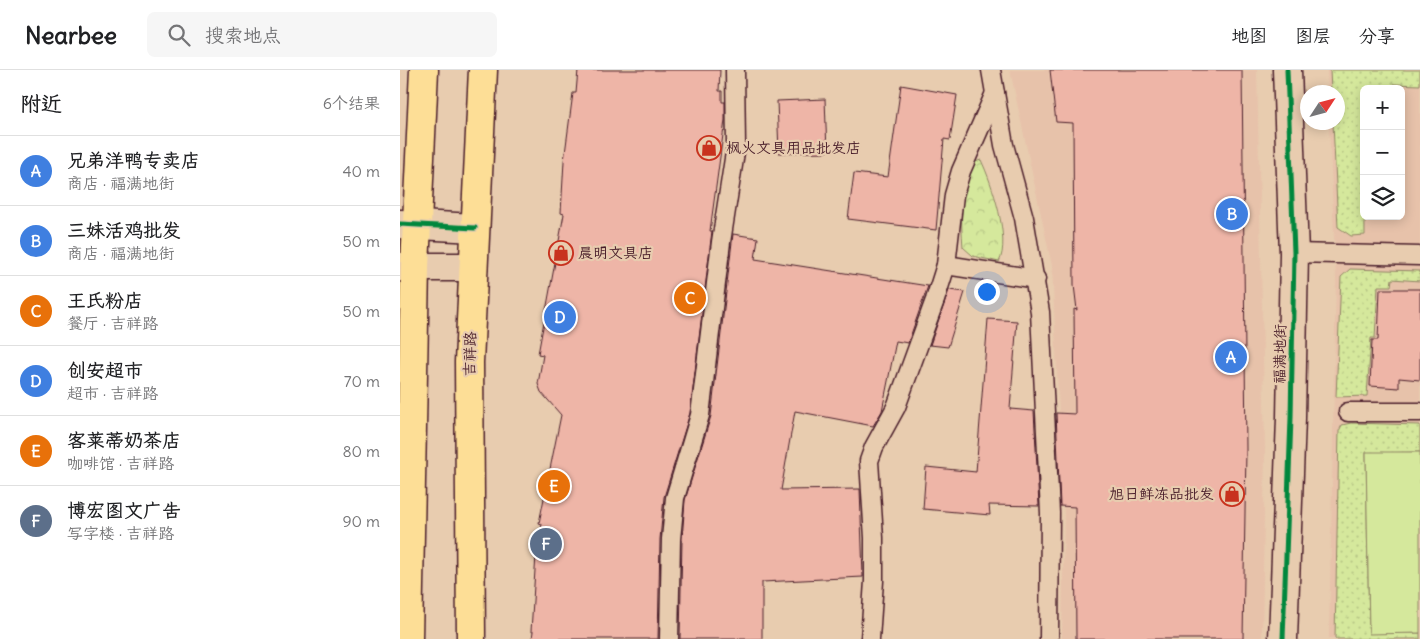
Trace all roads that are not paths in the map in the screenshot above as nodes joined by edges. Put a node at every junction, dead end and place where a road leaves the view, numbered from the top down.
1 (424, 70) edge
2 (483, 70) edge
3 (735, 70) edge
4 (991, 70) edge
5 (1287, 70) edge
6 (994, 93) junction
7 (409, 224) edge
8 (475, 228) junction
9 (1294, 253) junction
10 (1420, 256) edge
11 (946, 265) junction
12 (408, 267) edge
13 (472, 267) junction
14 (1036, 278) junction
15 (1348, 412) dead end
16 (1420, 412) edge
17 (408, 639) edge
18 (471, 639) edge
19 (669, 639) edge
20 (870, 639) edge
21 (1049, 639) edge
22 (1283, 639) edge

1 - 7 main road
2 - 8 main road, 吉祥路
3 - 19 lane
4 - 6 lane
5 - 9 street, 福满地街
6 - 11 lane
6 - 14 lane
7 - 8 street
7 - 12 main road
8 - 13 main road, 吉祥路
9 - 10 lane
9 - 22 street, 福满地街
11 - 14 lane
11 - 20 lane
12 - 13 street
12 - 17 main road
13 - 18 main road, 吉祥路
14 - 21 lane
15 - 16 lane

